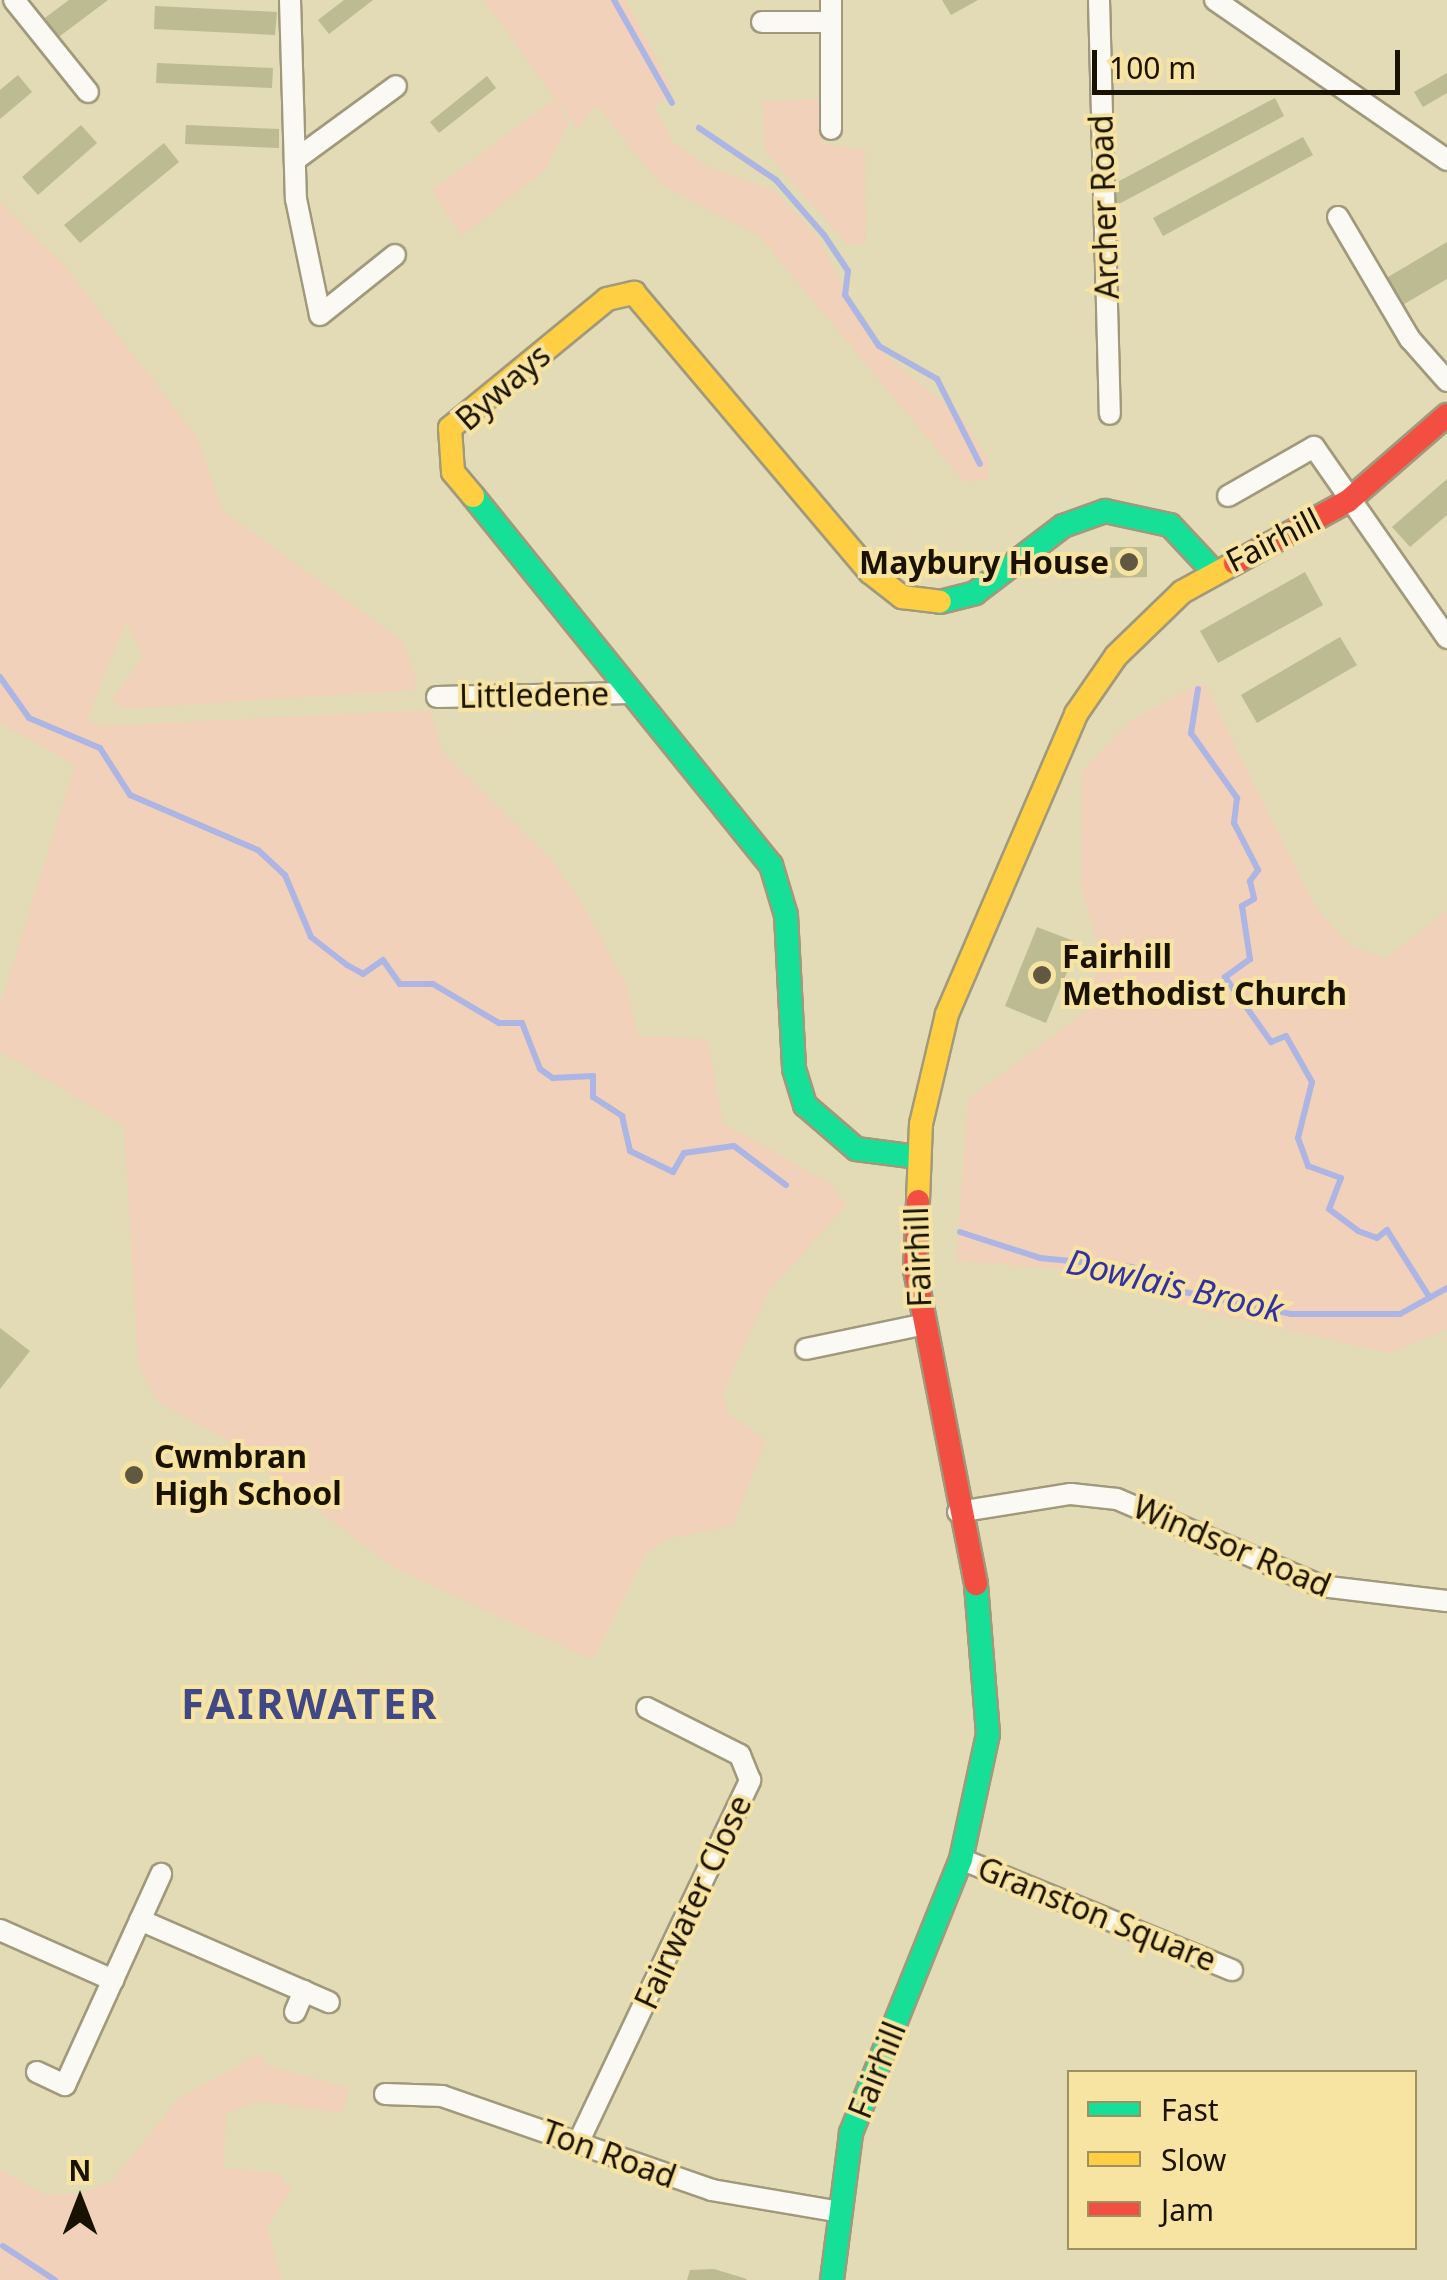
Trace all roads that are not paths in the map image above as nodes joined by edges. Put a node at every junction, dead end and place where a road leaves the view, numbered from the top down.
1 (14, 0) edge
2 (1099, 0) edge
3 (1215, 0) edge
4 (292, 1) edge
5 (831, 11) edge
6 (762, 22) dead end
7 (396, 86) dead end
8 (88, 92) dead end
9 (832, 130) dead end
10 (296, 160) junction
11 (1447, 160) edge
12 (1338, 217) dead end
13 (394, 256) dead end
14 (1447, 381) edge
15 (1110, 414) dead end
16 (1447, 415) edge
17 (1228, 496) dead end
18 (1348, 501) junction
19 (1213, 570) junction
20 (1447, 638) edge
21 (630, 693) junction
22 (437, 697) dead end
23 (918, 1158) junction
24 (921, 1325) junction
25 (806, 1349) dead end
26 (958, 1512) junction
27 (1447, 1601) edge
28 (647, 1708) dead end
29 (961, 1859) junction
30 (161, 1874) dead end
31 (140, 1920) junction
32 (0, 1930) edge
33 (1232, 1970) dead end
34 (112, 1980) junction
35 (304, 1991) junction
36 (330, 2002) dead end
37 (294, 2012) dead end
38 (37, 2072) dead end
39 (385, 2094) dead end
40 (578, 2143) junction
41 (835, 2211) junction
42 (832, 2280) edge

1 - 8 street
2 - 15 street, Archer Road
3 - 11 street
4 - 10 street
5 - 6 street
5 - 9 street
7 - 10 street
10 - 13 street
12 - 14 street
16 - 18 street, Fairhill
17 - 18 street
18 - 19 street, Fairhill
18 - 20 street
19 - 21 street, Byways
19 - 23 street, Fairhill
21 - 22 street, Littledene
21 - 23 street, Byways
23 - 24 street, Fairhill
24 - 25 street
24 - 26 street, Fairhill
26 - 27 street, Windsor Road
26 - 29 street, Fairhill
28 - 40 street, Fairwater Close
29 - 33 street, Granston Square
29 - 41 street, Fairhill
30 - 31 street
31 - 34 street
31 - 35 street
32 - 34 street
34 - 38 street
35 - 36 street
35 - 37 street
39 - 40 street, Ton Road
40 - 41 street, Ton Road
41 - 42 street, Fairhill

